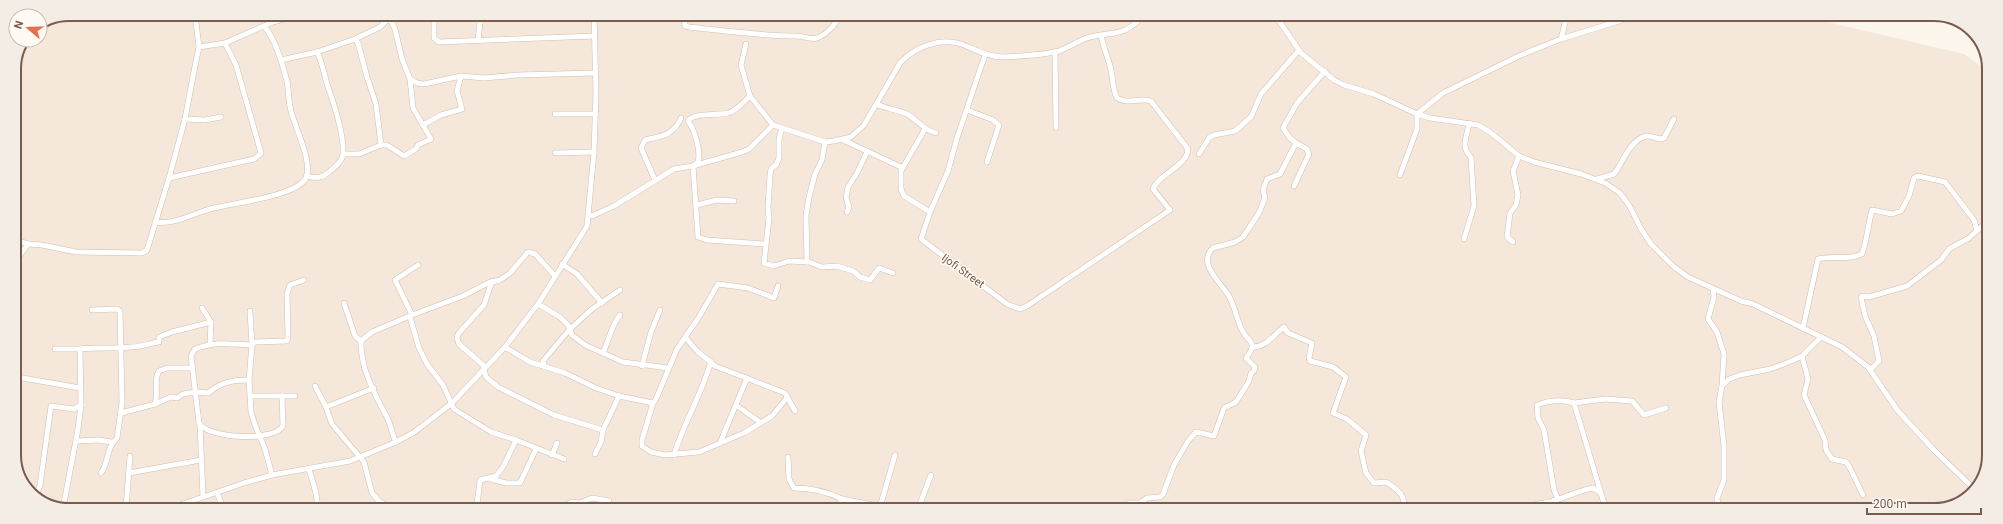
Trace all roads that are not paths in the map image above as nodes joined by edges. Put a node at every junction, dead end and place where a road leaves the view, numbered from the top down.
1 (196, 21) edge
2 (279, 21) edge
3 (386, 21) edge
4 (391, 21) edge
5 (434, 21) edge
6 (481, 21) edge
7 (594, 21) edge
8 (685, 21) edge
9 (837, 21) edge
10 (1139, 21) edge
11 (1279, 21) edge
12 (1566, 21) edge
13 (1619, 21) edge
14 (264, 26) junction
15 (1101, 35) junction
16 (595, 36) junction
17 (355, 39) junction
18 (1561, 39) junction
19 (478, 40) junction
20 (225, 43) junction
21 (746, 44) dead end
22 (199, 47) junction
23 (1299, 50) junction
24 (317, 52) junction
25 (1055, 52) junction
26 (985, 55) junction
27 (281, 60) junction
28 (1325, 71) junction
29 (595, 73) junction
30 (461, 76) junction
31 (410, 79) junction
32 (750, 96) junction
33 (876, 104) junction
34 (967, 110) junction
35 (555, 114) dead end
36 (595, 114) junction
37 (1417, 114) junction
38 (221, 117) dead end
39 (681, 118) dead end
40 (1674, 118) dead end
41 (185, 119) junction
42 (1469, 123) junction
43 (424, 125) junction
44 (773, 125) junction
45 (782, 128) junction
46 (925, 128) junction
47 (1056, 128) dead end
48 (936, 133) dead end
49 (843, 140) junction
50 (825, 142) junction
51 (1296, 143) junction
52 (381, 145) junction
53 (594, 152) junction
54 (867, 152) junction
55 (556, 153) dead end
56 (344, 154) junction
57 (1199, 154) dead end
58 (1519, 156) junction
59 (987, 162) dead end
60 (693, 166) junction
61 (902, 169) junction
62 (1400, 175) dead end
63 (306, 176) junction
64 (170, 178) junction
65 (1596, 179) junction
66 (655, 180) junction
67 (1294, 186) dead end
68 (734, 201) dead end
69 (697, 205) junction
70 (847, 212) dead end
71 (930, 212) junction
72 (589, 215) junction
73 (155, 222) junction
74 (1982, 226) edge
75 (1977, 231) junction
76 (1464, 239) dead end
77 (21, 242) edge
78 (1514, 242) dead end
79 (28, 244) junction
80 (765, 244) junction
81 (21, 254) edge
82 (807, 262) junction
83 (562, 264) junction
84 (418, 265) dead end
85 (893, 273) dead end
86 (555, 276) junction
87 (304, 280) dead end
88 (492, 282) junction
89 (778, 286) dead end
90 (1713, 289) junction
91 (620, 290) dead end
92 (344, 303) dead end
93 (602, 303) junction
94 (538, 304) junction
95 (202, 308) dead end
96 (92, 310) dead end
97 (660, 310) dead end
98 (250, 311) dead end
99 (620, 315) dead end
100 (411, 316) junction
101 (211, 322) junction
102 (1803, 328) junction
103 (569, 330) junction
104 (1821, 336) junction
105 (686, 338) junction
106 (361, 341) junction
107 (210, 344) junction
108 (252, 345) junction
109 (505, 347) junction
110 (1253, 347) junction
111 (120, 348) junction
112 (55, 349) dead end
113 (80, 349) junction
114 (603, 353) junction
115 (1802, 356) junction
116 (711, 361) junction
117 (544, 366) junction
118 (642, 366) junction
119 (193, 368) junction
120 (668, 368) junction
121 (485, 369) junction
122 (1870, 370) junction
123 (21, 378) edge
124 (748, 378) junction
125 (250, 380) junction
126 (315, 386) dead end
127 (1722, 386) junction
128 (80, 388) junction
129 (374, 388) junction
130 (196, 392) junction
131 (251, 396) junction
132 (282, 396) junction
133 (295, 396) dead end
134 (619, 396) junction
135 (786, 398) junction
136 (452, 403) junction
137 (653, 403) junction
138 (1574, 403) junction
139 (155, 404) junction
140 (80, 405) junction
141 (736, 406) junction
142 (326, 407) junction
143 (1666, 408) dead end
144 (795, 412) dead end
145 (121, 413) junction
146 (760, 422) junction
147 (200, 425) junction
148 (602, 430) junction
149 (261, 436) junction
150 (77, 440) junction
151 (516, 440) junction
152 (112, 442) junction
153 (396, 442) junction
154 (557, 443) dead end
155 (720, 443) junction
156 (536, 449) junction
157 (595, 454) dead end
158 (552, 455) junction
159 (674, 455) junction
160 (896, 455) dead end
161 (130, 456) dead end
162 (788, 457) dead end
163 (358, 458) junction
164 (564, 459) dead end
165 (202, 460) junction
166 (309, 469) junction
167 (101, 473) dead end
168 (129, 474) junction
169 (272, 475) junction
170 (931, 475) dead end
171 (491, 479) junction
172 (1971, 486) edge
173 (38, 491) edge
174 (1601, 492) junction
175 (217, 493) junction
176 (1863, 496) dead end
177 (203, 498) junction
178 (1558, 498) junction
179 (842, 499) junction
180 (609, 501) dead end
181 (64, 502) edge
182 (126, 503) edge
183 (190, 503) edge
184 (221, 503) edge
185 (317, 503) edge
186 (384, 503) edge
187 (478, 503) edge
188 (570, 503) edge
189 (840, 503) edge
190 (861, 503) edge
191 (881, 503) edge
192 (920, 503) edge
193 (1129, 503) edge
194 (1140, 503) edge
195 (1140, 503) edge
196 (1404, 503) edge
197 (1551, 503) edge
198 (1604, 503) edge
199 (1718, 503) edge

1 - 22 street
2 - 14 street
3 - 17 street
4 - 31 street
5 - 19 street
6 - 19 street
7 - 16 street
8 - 9 street
10 - 15 street
11 - 23 street
12 - 18 street
13 - 18 street
14 - 20 street
14 - 27 street
15 - 25 street
15 - 71 street, Ijofi Street
16 - 19 street
16 - 29 street
17 - 24 street
17 - 52 street
18 - 37 street
20 - 22 street
20 - 64 street
21 - 32 street
22 - 41 street
23 - 28 street
23 - 57 street
24 - 27 street
24 - 56 street
25 - 26 street
25 - 47 street
26 - 33 street
26 - 34 street, Ijofi Street
27 - 63 street
28 - 37 street
28 - 51 street
29 - 30 street
29 - 36 street
30 - 31 street
30 - 43 street
31 - 43 street
32 - 44 street
32 - 60 street
33 - 46 street
33 - 49 street
34 - 59 street
34 - 71 street, Ijofi Street
35 - 36 street
36 - 53 street
37 - 42 street
37 - 62 street
38 - 41 street
39 - 66 street
40 - 65 street
41 - 64 street
42 - 58 street
42 - 76 street
43 - 52 street
44 - 45 street
44 - 60 street
45 - 50 street
45 - 80 street
46 - 48 street
46 - 61 street
49 - 50 street
49 - 54 street
50 - 82 street
51 - 67 street
51 - 110 street
52 - 56 street
53 - 55 street
53 - 72 street
54 - 61 street
54 - 70 street
56 - 63 street
58 - 65 street
58 - 78 street
60 - 66 street
60 - 69 street
61 - 71 street
63 - 73 street
64 - 73 street
65 - 90 street
66 - 72 street
68 - 69 street
69 - 80 street
72 - 83 street
73 - 79 street
74 - 75 street
75 - 102 street
75 - 122 street
77 - 79 street
79 - 81 street
80 - 82 street
82 - 85 street
83 - 86 street
83 - 93 street
84 - 100 street
86 - 88 street
86 - 94 street
87 - 108 street
88 - 100 street
88 - 121 street
89 - 105 street
90 - 102 street
90 - 127 street
91 - 93 street
92 - 106 street
93 - 103 street
94 - 103 street
94 - 109 street
95 - 101 street
96 - 111 street
97 - 118 street
98 - 108 street
99 - 114 street
100 - 106 street
100 - 136 street
101 - 107 street
101 - 111 street
102 - 104 street
103 - 114 street
103 - 117 street
104 - 115 street
104 - 122 street
105 - 116 street
105 - 120 street
106 - 129 street
107 - 108 street
107 - 119 street
108 - 125 street
109 - 117 street
109 - 121 street
110 - 195 street
110 - 196 street
111 - 113 street
111 - 145 street
112 - 113 street
113 - 128 street
114 - 118 street
115 - 127 street
115 - 176 street
116 - 124 street
116 - 159 street
117 - 134 street
118 - 120 street
119 - 130 street
119 - 139 street
120 - 137 street
121 - 136 street
121 - 148 street
122 - 172 street
123 - 128 street
124 - 135 street
124 - 141 street
125 - 130 street
125 - 131 street
126 - 142 street
127 - 199 street
128 - 140 street
129 - 142 street
129 - 153 street
130 - 139 street
130 - 147 street
131 - 132 street
131 - 149 street
132 - 133 street
132 - 149 street
134 - 137 street
134 - 148 street
135 - 144 street
135 - 146 street
136 - 151 street
136 - 153 street
137 - 159 street
138 - 143 street
138 - 174 street
138 - 178 street
139 - 145 street
140 - 150 street
140 - 173 street
141 - 146 street
141 - 155 street
142 - 163 street
145 - 152 street
146 - 155 street
147 - 149 street
147 - 165 street
148 - 157 street
149 - 169 street
150 - 152 street
150 - 181 street
151 - 156 street
151 - 171 street
152 - 167 street
153 - 163 street
154 - 158 street
155 - 159 street
156 - 158 street
156 - 171 street
158 - 164 street
160 - 191 street
161 - 168 street
162 - 179 street
163 - 166 street
163 - 186 street
165 - 168 street
165 - 177 street
166 - 169 street
166 - 185 street
168 - 182 street
169 - 175 street
170 - 192 street
171 - 187 street
174 - 178 street
174 - 198 street
175 - 177 street
175 - 184 street
177 - 183 street
178 - 197 street
179 - 189 street
179 - 190 street
180 - 188 street
193 - 194 street

